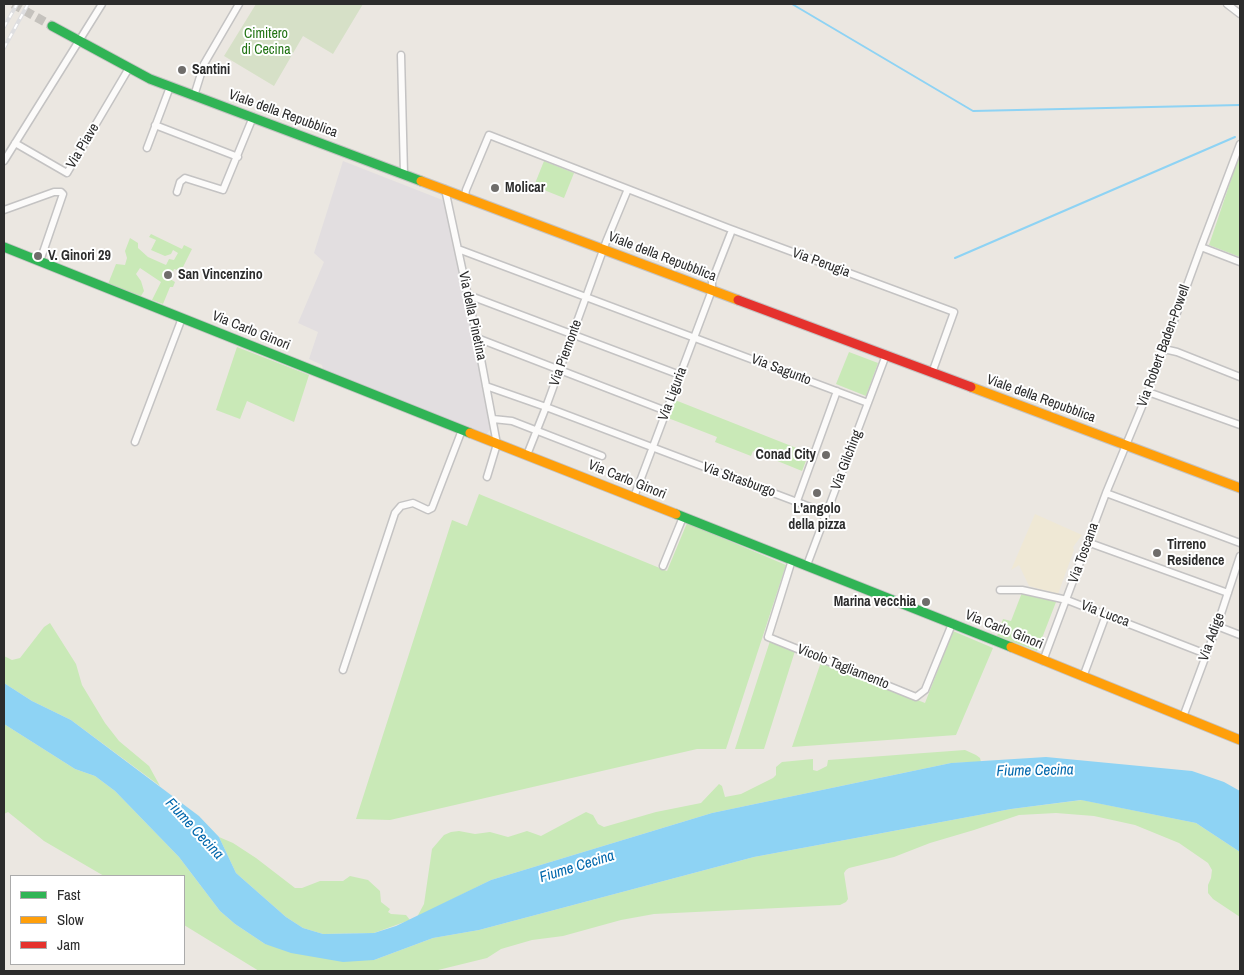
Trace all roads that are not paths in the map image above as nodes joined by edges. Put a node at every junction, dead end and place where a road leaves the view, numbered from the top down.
1 (102, 4) edge
2 (239, 4) edge
3 (1227, 4) edge
4 (1240, 14) edge
5 (52, 26) tunnel mouth
6 (79, 42) junction
7 (401, 55) dead end
8 (129, 68) junction
9 (170, 87) junction
10 (194, 96) junction
11 (254, 118) junction
12 (155, 126) junction
13 (16, 143) junction
14 (1240, 144) edge
15 (147, 148) dead end
16 (238, 158) junction
17 (4, 161) edge
18 (404, 174) junction
19 (445, 189) junction
20 (628, 189) junction
21 (176, 192) dead end
22 (466, 196) junction
23 (4, 210) edge
24 (732, 230) junction
25 (1201, 246) junction
26 (4, 247) edge
27 (458, 249) junction
28 (604, 250) junction
29 (40, 261) junction
30 (1240, 262) edge
31 (712, 290) junction
32 (468, 296) junction
33 (587, 296) junction
34 (182, 318) junction
35 (573, 336) junction
36 (478, 338) junction
37 (694, 338) junction
38 (1164, 349) junction
39 (886, 355) junction
40 (560, 371) junction
41 (932, 373) junction
42 (680, 375) junction
43 (1240, 377) edge
44 (486, 386) junction
45 (837, 391) junction
46 (1148, 392) junction
47 (868, 404) junction
48 (546, 407) junction
49 (666, 411) junction
50 (493, 419) junction
51 (1240, 425) edge
52 (462, 430) junction
53 (537, 430) junction
54 (135, 442) dead end
55 (497, 444) junction
56 (1126, 445) junction
57 (652, 448) junction
58 (527, 454) junction
59 (602, 456) dead end
60 (487, 477) dead end
61 (1240, 488) edge
62 (1106, 493) junction
63 (634, 497) junction
64 (797, 501) junction
65 (826, 513) junction
66 (683, 517) junction
67 (1087, 542) junction
68 (1240, 543) edge
69 (1240, 556) edge
70 (792, 560) junction
71 (807, 565) junction
72 (663, 566) dead end
73 (1000, 590) dead end
74 (1228, 594) junction
75 (1067, 600) junction
76 (1106, 615) junction
77 (952, 624) junction
78 (1217, 626) junction
79 (1240, 635) edge
80 (1206, 654) junction
81 (1043, 661) junction
82 (343, 670) dead end
83 (1082, 676) junction
84 (1183, 717) junction
85 (1240, 740) edge

1 - 6 street
2 - 10 street
3 - 4 street
5 - 6 street, Viale della Repubblica
6 - 8 street, Viale della Repubblica
6 - 13 street
7 - 18 street
8 - 9 street, Viale della Repubblica
8 - 13 street, Via Piave
9 - 10 street, Viale della Repubblica
9 - 12 street
10 - 11 street, Viale della Repubblica
11 - 16 street
11 - 18 street, Viale della Repubblica
12 - 15 street
12 - 16 street
13 - 17 street
14 - 25 street, Via Robert Baden-Powell
16 - 21 street
18 - 19 street, Viale della Repubblica
19 - 22 street, Viale della Repubblica
19 - 27 street, Via della Pinetina
20 - 22 street, Via Perugia
20 - 24 street, Via Perugia
20 - 28 street, Via Piemonte
22 - 28 street, Viale della Repubblica
23 - 29 street
24 - 31 street, Via Liguria
24 - 41 street, Via Perugia
25 - 30 street
25 - 38 street, Via Robert Baden-Powell
26 - 29 street, Via Carlo Ginori
27 - 32 street, Via della Pinetina
27 - 33 street, Via Sagunto
28 - 31 street, Viale della Repubblica
28 - 33 street, Via Piemonte
29 - 34 street, Via Carlo Ginori
31 - 37 street, Via Liguria
31 - 39 street, Viale della Repubblica
32 - 35 street
32 - 36 street, Via della Pinetina
33 - 35 street, Via Piemonte
33 - 37 street, Via Sagunto
34 - 52 street, Via Carlo Ginori
34 - 54 street
35 - 40 street, Via Piemonte
35 - 42 street
36 - 40 street
36 - 44 street, Via della Pinetina
37 - 42 street, Via Liguria
37 - 45 street, Via Sagunto
38 - 43 street
38 - 46 street, Via Robert Baden-Powell
39 - 41 street, Viale della Repubblica
39 - 47 street, Via Gilching
40 - 48 street, Via Piemonte
40 - 49 street
41 - 56 street, Viale della Repubblica
42 - 49 street, Via Liguria
44 - 48 street, Via Strasburgo
44 - 50 street, Via della Pinetina
45 - 47 street, Via Sagunto
45 - 64 street
46 - 51 street
46 - 56 street, Via Robert Baden-Powell
47 - 65 street, Via Gilching
48 - 53 street, Via Piemonte
48 - 57 street, Via Strasburgo
49 - 57 street, Via Liguria
50 - 53 street
50 - 55 street, Via della Pinetina
52 - 55 street, Via Carlo Ginori
52 - 82 street
53 - 58 street, Via Piemonte
53 - 59 street
55 - 58 street, Via Carlo Ginori
55 - 60 street
56 - 61 street, Viale della Repubblica
56 - 62 street, Via Toscana
57 - 63 street, Via Liguria
57 - 64 street, Via Strasburgo
58 - 63 street, Via Carlo Ginori
62 - 67 street, Via Toscana
62 - 68 street
63 - 66 street, Via Carlo Ginori
64 - 65 street, Via Strasburgo
65 - 71 street, Via Gilching
66 - 70 street, Via Carlo Ginori
66 - 72 street
67 - 74 street
67 - 75 street, Via Toscana
69 - 74 street, Via Adige
70 - 71 street, Via Carlo Ginori
70 - 77 street, Vicolo Tagliamento
71 - 77 street, Via Carlo Ginori
73 - 75 street, Via Lucca
74 - 78 street, Via Adige
75 - 76 street, Via Lucca
75 - 81 street, Via Toscana
76 - 80 street, Via Lucca
76 - 83 street
77 - 81 street, Via Carlo Ginori
78 - 79 street
78 - 80 street, Via Adige
80 - 84 street, Via Adige
81 - 83 street, Via Carlo Ginori
83 - 84 street, Via Carlo Ginori
84 - 85 street, Via Carlo Ginori

